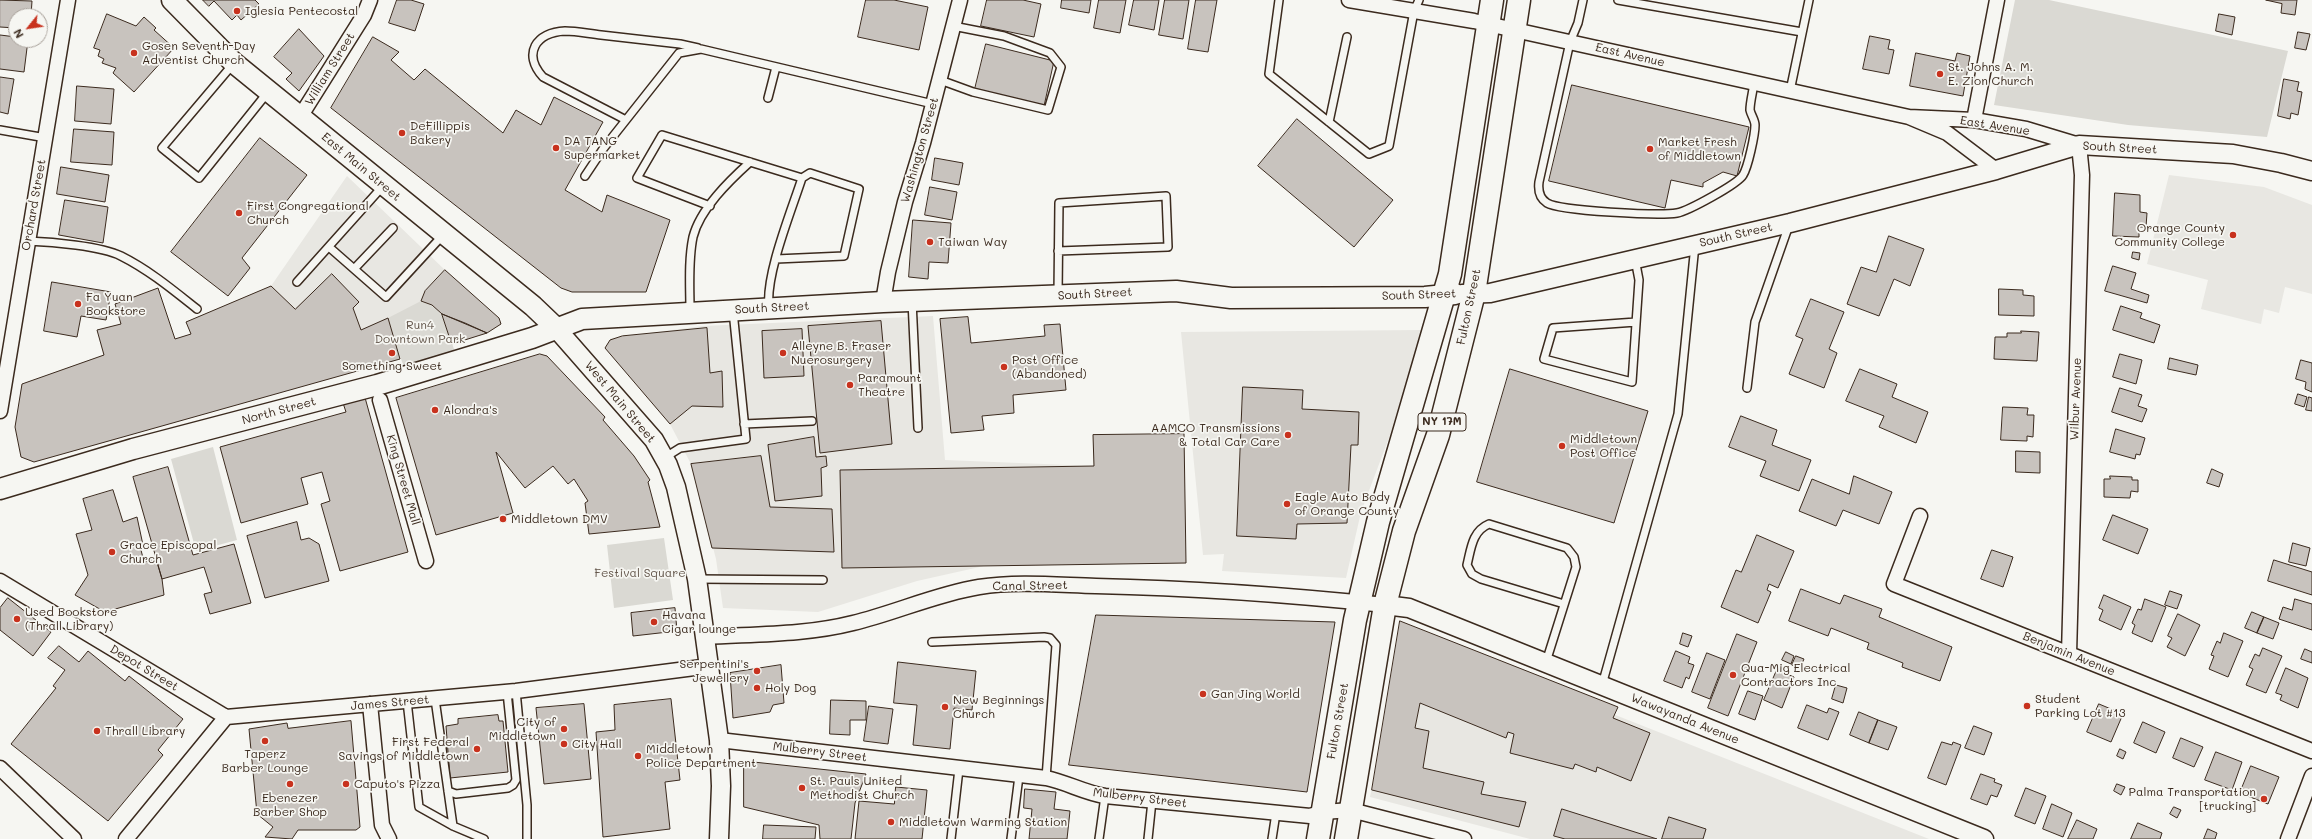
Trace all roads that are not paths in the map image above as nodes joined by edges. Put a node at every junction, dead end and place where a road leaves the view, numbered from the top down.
1 (68, 0) edge
2 (172, 0) edge
3 (370, 0) edge
4 (960, 0) edge
5 (1279, 0) edge
6 (1349, 0) edge
7 (1492, 0) edge
8 (1519, 0) edge
9 (1583, 0) edge
10 (1618, 0) edge
11 (1809, 0) edge
12 (1997, 0) edge
13 (1417, 5) edge
14 (1487, 24) junction
15 (953, 26) junction
16 (1514, 30) junction
17 (1802, 32) junction
18 (1347, 37) dead end
19 (1570, 42) junction
20 (701, 49) junction
21 (234, 63) junction
22 (776, 67) junction
23 (940, 80) junction
24 (1754, 83) junction
25 (1790, 91) junction
26 (268, 92) junction
27 (768, 98) dead end
28 (933, 104) junction
29 (300, 117) junction
30 (1909, 118) junction
31 (626, 120) junction
32 (1974, 120) junction
33 (1329, 122) junction
34 (0, 130) edge
35 (46, 138) junction
36 (2079, 145) junction
37 (750, 162) junction
38 (1996, 170) junction
39 (2312, 171) edge
40 (584, 176) dead end
41 (802, 178) junction
42 (383, 186) junction
43 (710, 206) junction
44 (1790, 223) junction
45 (393, 228) dead end
46 (443, 235) junction
47 (28, 241) junction
48 (1695, 245) junction
49 (329, 247) junction
50 (1058, 251) junction
51 (776, 259) junction
52 (1635, 259) junction
53 (354, 269) junction
54 (297, 282) dead end
55 (1458, 294) junction
56 (1058, 296) junction
57 (912, 301) junction
58 (883, 302) junction
59 (769, 308) junction
60 (197, 309) dead end
61 (732, 310) junction
62 (690, 312) junction
63 (1636, 322) junction
64 (555, 327) junction
65 (1747, 388) dead end
66 (380, 400) dead end
67 (0, 411) edge
68 (812, 421) dead end
69 (744, 424) junction
70 (918, 428) dead end
71 (664, 458) junction
72 (0, 489) edge
73 (1920, 516) dead end
74 (426, 561) dead end
75 (697, 579) junction
76 (823, 580) dead end
77 (0, 581) edge
78 (1360, 602) junction
79 (1564, 604) junction
80 (1385, 605) junction
81 (706, 637) junction
82 (932, 642) dead end
83 (2069, 654) junction
84 (1546, 663) junction
85 (710, 666) junction
86 (1602, 686) junction
87 (511, 692) junction
88 (435, 699) junction
89 (407, 701) junction
90 (370, 704) junction
91 (226, 717) junction
92 (719, 740) junction
93 (2312, 751) edge
94 (0, 768) edge
95 (959, 769) junction
96 (1018, 776) junction
97 (2312, 776) edge
98 (1046, 778) junction
99 (448, 791) junction
100 (1105, 796) junction
101 (1152, 801) junction
102 (1351, 810) junction
103 (1323, 812) junction
104 (1276, 813) junction
105 (453, 826) junction
106 (74, 838) edge
107 (126, 839) edge
108 (389, 839) edge
109 (484, 839) edge
110 (527, 839) edge
111 (719, 839) edge
112 (951, 839) edge
113 (1011, 839) edge
114 (1099, 839) edge
115 (1148, 839) edge
116 (1272, 839) edge
117 (1318, 839) edge
118 (1346, 839) edge
119 (1464, 839) edge
120 (1984, 839) edge
121 (2288, 839) edge

1 - 35 street, Orchard Street
2 - 21 main road, East Main Street
3 - 29 street, William Street
4 - 15 street, Washington Street
5 - 33 lane
6 - 13 street, East Avenue
7 - 14 main road, Fulton Street / NY 17M
8 - 16 main road, Fulton Street / NY 17M
9 - 19 lane
10 - 17 lane
11 - 17 lane
12 - 32 street
13 - 14 street, East Avenue
13 - 33 lane
14 - 16 street, East Avenue
14 - 55 main road, Fulton Street / NY 17M
15 - 23 street, Washington Street
15 - 23 lane
16 - 19 street, East Avenue
16 - 55 main road, Fulton Street / NY 17M
17 - 25 lane
18 - 33 lane
19 - 24 street, East Avenue
19 - 24 lane
20 - 22 lane
20 - 31 lane
20 - 31 lane
21 - 26 main road, East Main Street
21 - 26 lane
22 - 27 lane
22 - 28 lane
23 - 28 street, Washington Street
24 - 25 street, East Avenue
25 - 30 street, East Avenue
26 - 29 main road, East Main Street
28 - 58 street, Washington Street
29 - 42 main road, East Main Street
30 - 32 street, East Avenue
30 - 38 street, East Avenue
31 - 40 lane
32 - 36 street, East Avenue
34 - 35 lane
35 - 47 street, Orchard Street
36 - 38 street, South Street
36 - 39 street, South Street
36 - 83 street, Wilbur Avenue
37 - 41 lane
37 - 43 lane
37 - 43 lane
38 - 44 street, South Street
41 - 51 lane
41 - 51 lane
42 - 46 main road, East Main Street
42 - 49 lane
43 - 62 lane
44 - 48 street, South Street
44 - 65 lane
45 - 53 lane
46 - 53 lane
46 - 64 main road, East Main Street
47 - 60 lane
47 - 67 street, Orchard Street
48 - 52 street, South Street
48 - 86 lane
49 - 53 lane
49 - 54 lane
50 - 50 lane
50 - 56 lane
51 - 59 lane
52 - 55 street, South Street
52 - 63 lane
55 - 56 main road, South Street
55 - 78 main road, Fulton Street / NY 17M
55 - 80 main road, Fulton Street / NY 17M
56 - 57 main road, South Street
57 - 58 main road, South Street
57 - 70 lane
58 - 59 main road, South Street
59 - 61 main road, South Street
61 - 62 main road, South Street
61 - 69 lane
62 - 64 main road, South Street
63 - 63 lane
64 - 71 street, West Main Street
64 - 72 main road, North Street
66 - 74 street, King Street Mall
68 - 69 lane
69 - 71 lane
71 - 75 street, West Main Street
73 - 83 street, Benjamin Avenue
75 - 76 lane
75 - 81 street, West Main Street
77 - 91 street, Depot Street
78 - 80 street
78 - 81 street, Canal Street
78 - 103 main road, Fulton Street / NY 17M
79 - 79 lane
79 - 84 lane
80 - 84 street, Wawayanda Avenue
80 - 102 main road, Fulton Street / NY 17M
81 - 85 street, West Main Street
82 - 98 lane
83 - 93 street, Benjamin Avenue
84 - 86 street, Wawayanda Avenue
85 - 87 street, James Street
85 - 92 street, West Main Street
86 - 120 street, Wawayanda Avenue
87 - 88 street, James Street
87 - 99 lane
87 - 110 lane
88 - 89 street, James Street
88 - 99 lane
89 - 90 street, James Street
89 - 105 lane
90 - 91 street, James Street
90 - 108 street
91 - 107 street
92 - 95 street, Mulberry Street
92 - 111 street, West Main Street
94 - 106 street
95 - 96 street, Mulberry Street
95 - 112 lane
96 - 98 street, Mulberry Street
96 - 113 lane
97 - 121 street
98 - 100 street, Mulberry Street
99 - 105 lane
100 - 101 street, Mulberry Street
100 - 114 lane
101 - 104 street, Mulberry Street
101 - 115 lane
102 - 103 street, Mulberry Street
102 - 118 main road, Fulton Street / NY 17M
102 - 119 street, Mulberry Street
103 - 104 street, Mulberry Street
103 - 117 main road, Fulton Street / NY 17M
104 - 116 lane
105 - 109 lane

